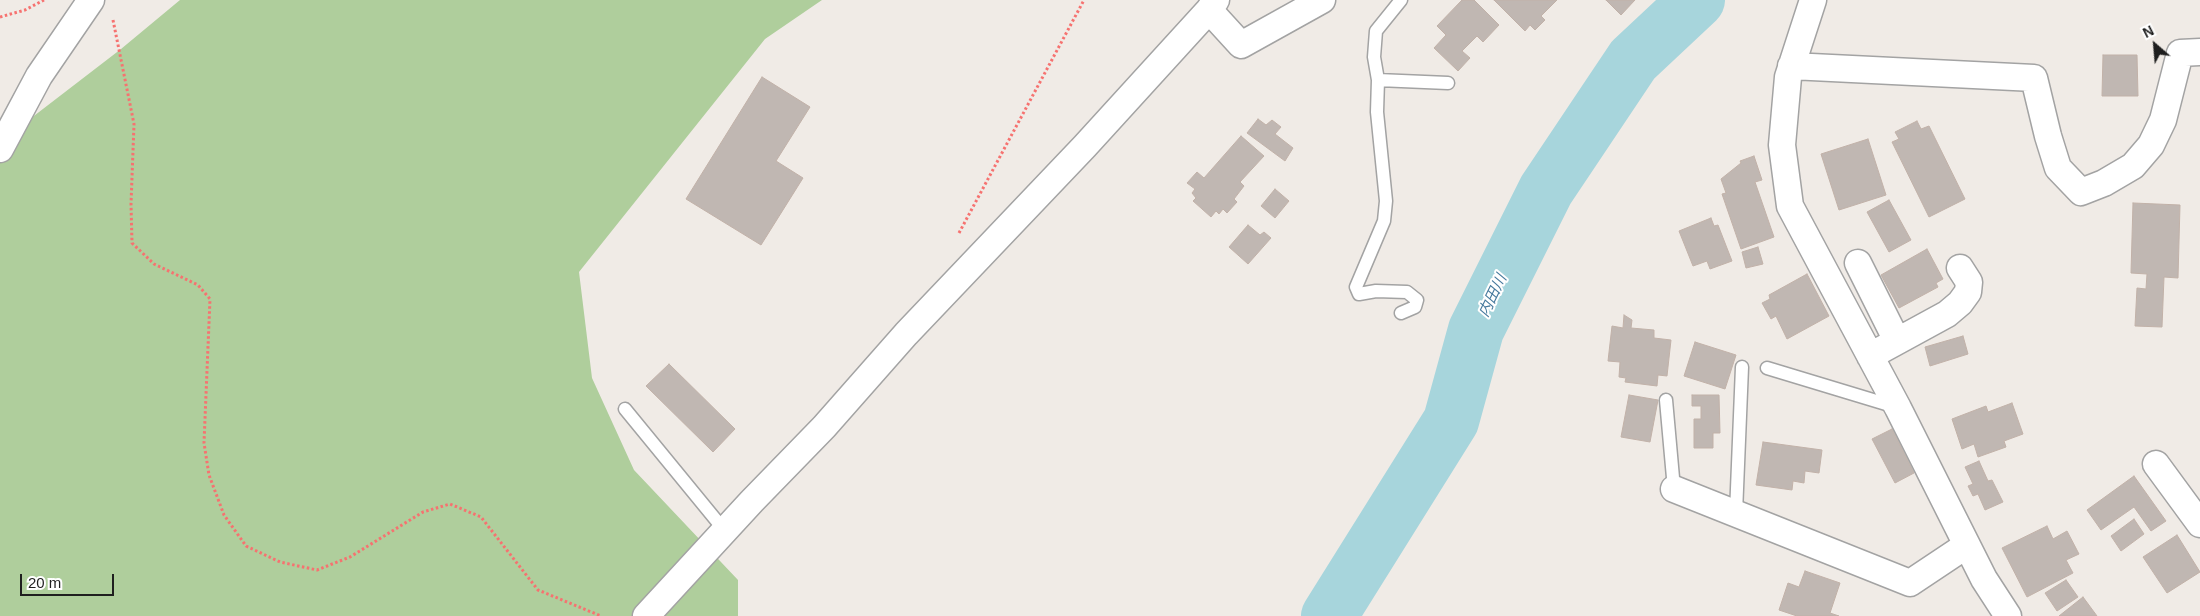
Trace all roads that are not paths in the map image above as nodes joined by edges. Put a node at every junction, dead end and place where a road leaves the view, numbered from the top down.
1 (91, 0) edge
2 (1322, 0) edge
3 (1401, 0) edge
4 (1813, 0) edge
5 (1213, 5) edge
6 (2200, 52) edge
7 (1791, 66) junction
8 (1378, 80) junction
9 (1448, 83) dead end
10 (0, 149) edge
11 (1858, 263) dead end
12 (1960, 268) dead end
13 (1401, 313) dead end
14 (1897, 341) junction
15 (1870, 356) junction
16 (1742, 367) dead end
17 (1767, 368) dead end
18 (1666, 400) dead end
19 (1898, 408) junction
20 (625, 409) dead end
21 (2156, 464) dead end
22 (1674, 489) joint
23 (1736, 513) junction
24 (2200, 524) edge
25 (725, 531) junction
26 (1967, 545) junction
27 (646, 616) edge
28 (2008, 616) edge

1 - 10 street
2 - 5 street
3 - 8 lane
4 - 7 street
5 - 25 street
6 - 7 street
7 - 15 street
8 - 9 lane
8 - 13 lane
11 - 14 street
12 - 14 street
14 - 15 street
15 - 19 street
16 - 23 lane
17 - 19 lane
18 - 22 lane
19 - 26 street
20 - 25 lane
21 - 24 street
22 - 23 street
23 - 26 street
25 - 27 street
26 - 28 street

